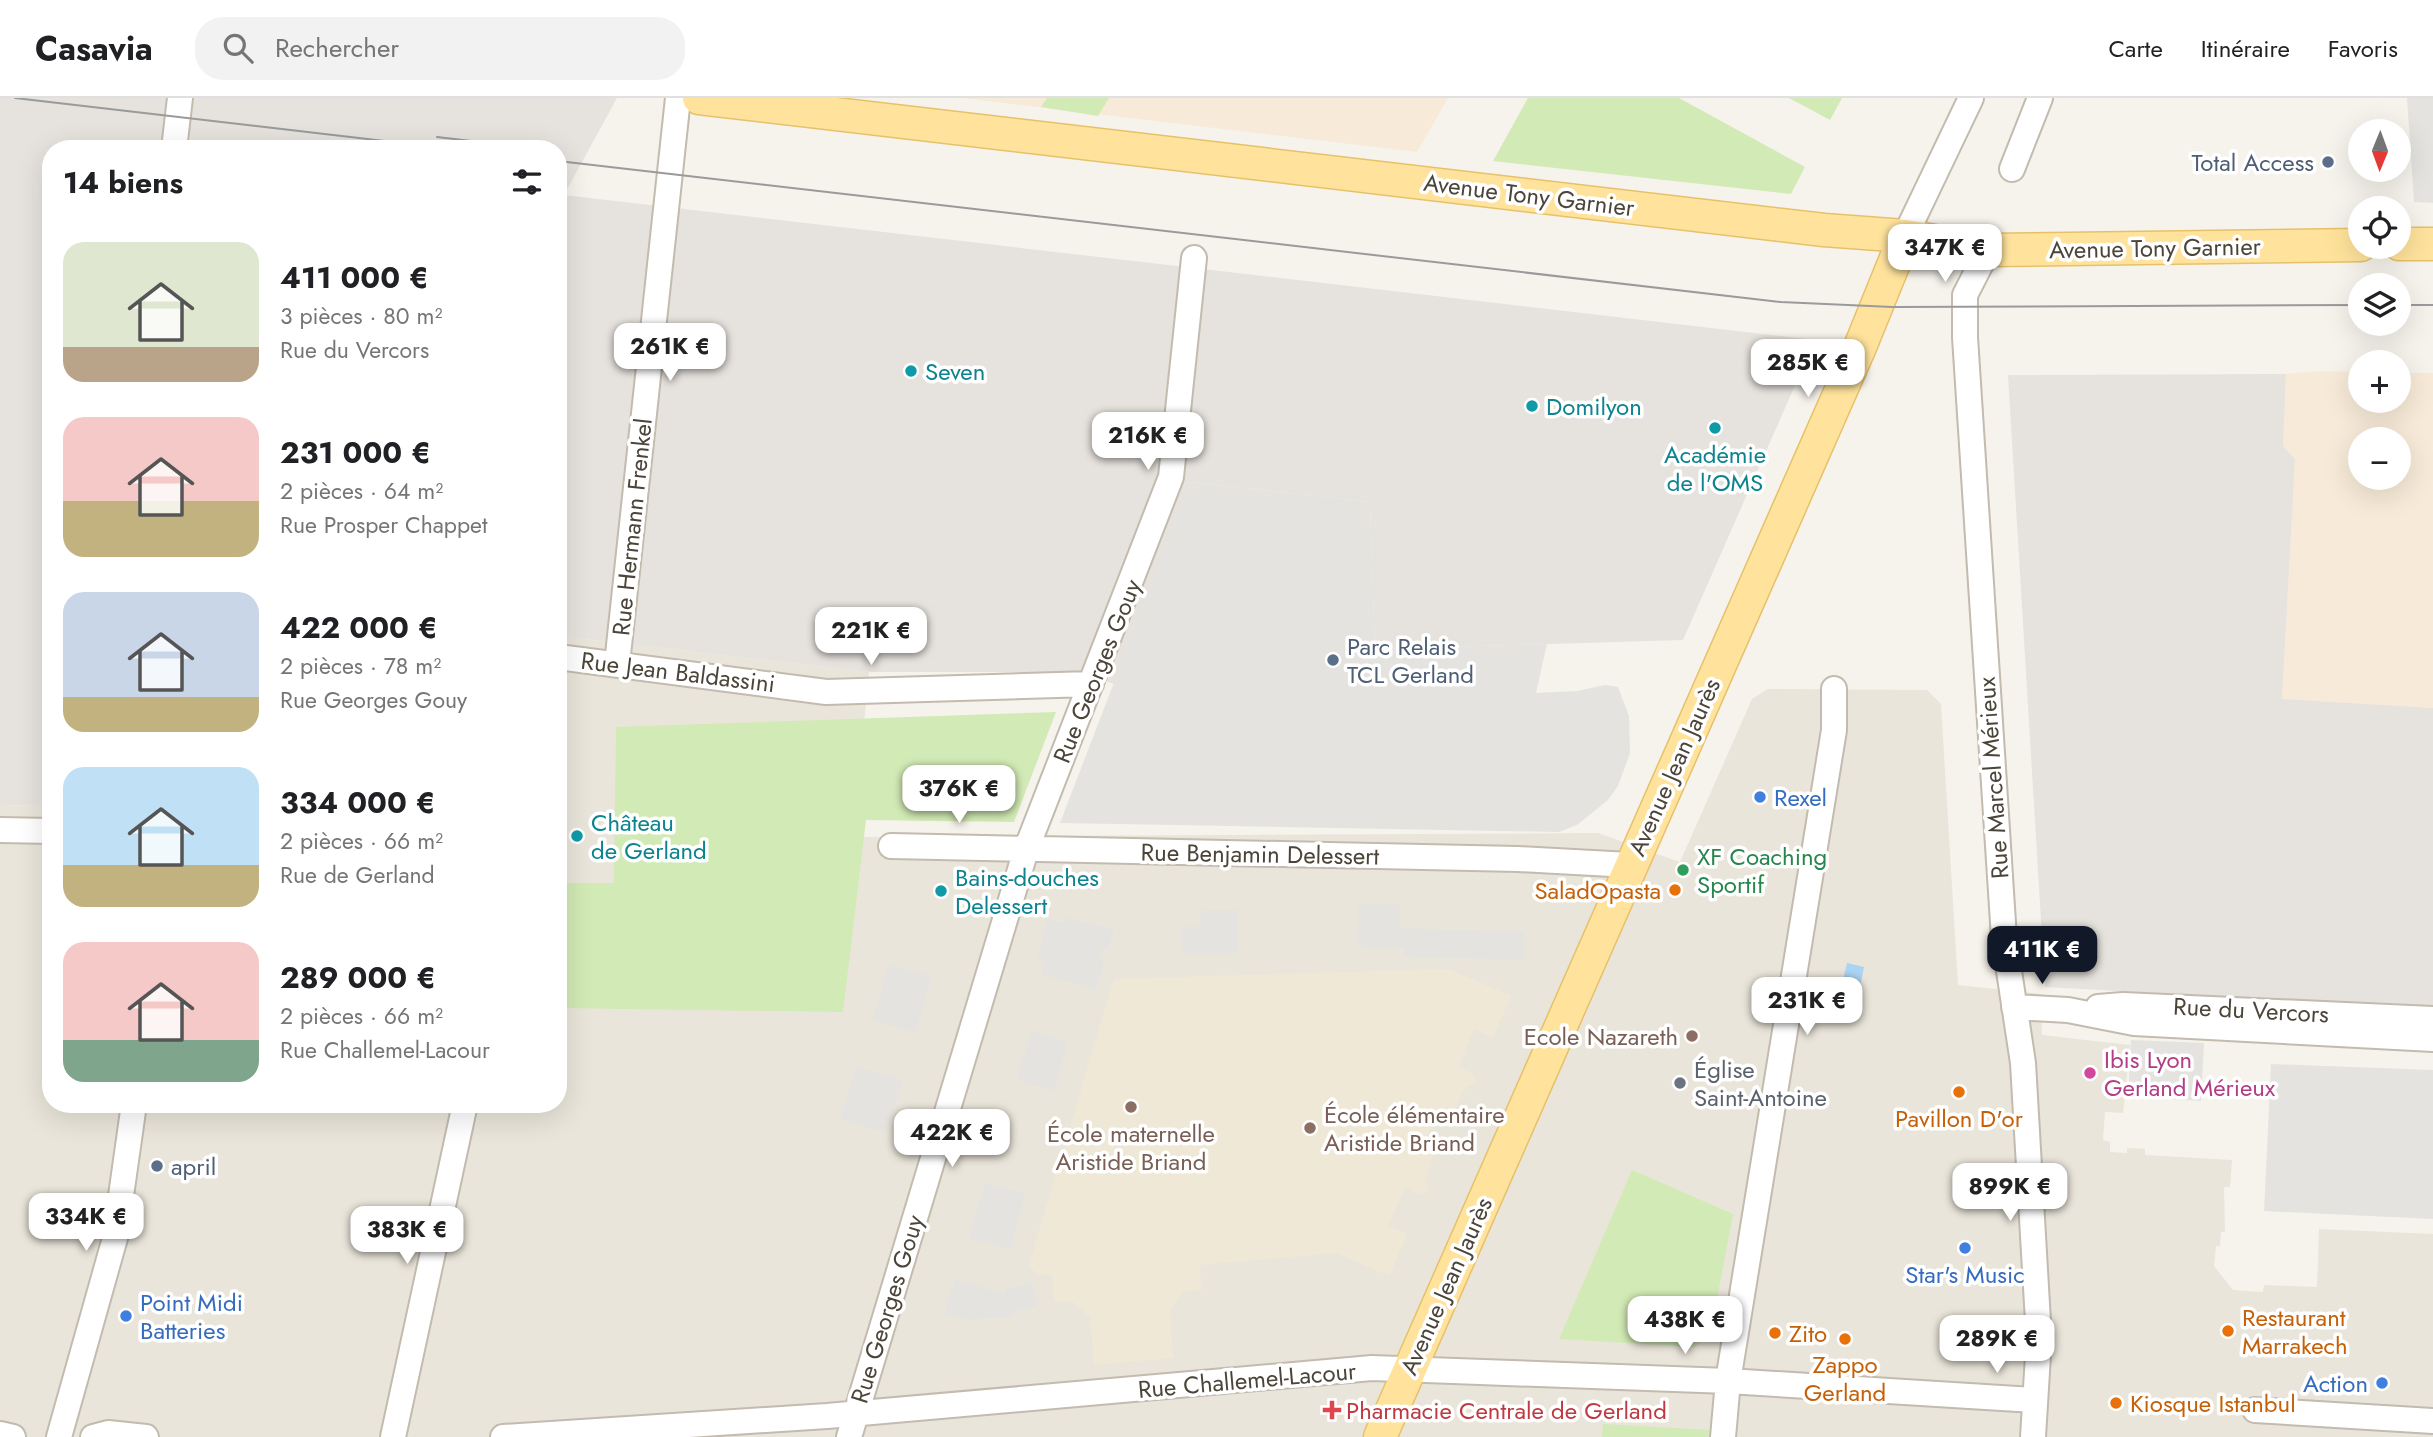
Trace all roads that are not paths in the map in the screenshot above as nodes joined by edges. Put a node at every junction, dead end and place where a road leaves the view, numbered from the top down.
1 (180, 98) edge
2 (678, 98) edge
3 (699, 98) edge
4 (1971, 98) edge
5 (2040, 98) edge
6 (175, 140) edge
7 (2012, 169) dead end
8 (1905, 236) junction
9 (2411, 244) edge
10 (2433, 244) edge
11 (2348, 245) edge
12 (1989, 250) junction
13 (1194, 258) dead end
14 (567, 658) edge
15 (617, 664) junction
16 (1091, 684) junction
17 (1833, 689) dead end
18 (0, 830) edge
19 (42, 831) edge
20 (891, 846) dead end
21 (1026, 850) junction
22 (1630, 866) junction
23 (2014, 1007) junction
24 (2068, 1010) junction
25 (2433, 1019) edge
26 (2433, 1039) edge
27 (133, 1113) edge
28 (463, 1113) edge
29 (1410, 1369) junction
30 (1728, 1381) junction
31 (2034, 1400) junction
32 (2255, 1410) dead end
33 (856, 1412) junction
34 (2433, 1420) edge
35 (0, 1434) edge
36 (13, 1437) edge
37 (59, 1437) edge
38 (93, 1437) edge
39 (146, 1437) edge
40 (393, 1437) edge
41 (502, 1437) edge
42 (849, 1437) edge
43 (1380, 1437) edge
44 (1723, 1437) edge
45 (2033, 1437) edge

1 - 6 street
2 - 15 street, Rue Hermann Frenkel
3 - 8 main road, Avenue Tony Garnier
4 - 8 street, Avenue Jean Jaurès
5 - 7 street
8 - 12 main road, Avenue Tony Garnier
8 - 22 main road, Avenue Jean Jaurès
9 - 10 main road
11 - 12 main road, Avenue Tony Garnier
12 - 23 street, Rue Marcel Mérieux
13 - 16 street, Rue Georges Gouy
14 - 15 street, Rue Jean Baldassini
15 - 16 street, Rue Jean Baldassini
16 - 21 street, Rue Georges Gouy
17 - 30 street
18 - 19 street
20 - 21 street, Rue Benjamin Delessert
21 - 22 street, Rue Benjamin Delessert
21 - 33 street, Rue Georges Gouy
22 - 29 main road, Avenue Jean Jaurès
23 - 24 street, Rue du Vercors
23 - 31 street, Rue Marcel Mérieux
24 - 25 street, Rue du Vercors
24 - 26 street, Rue du Vercors
27 - 37 street
28 - 40 street
29 - 30 street, Rue Challemel-Lacour
29 - 33 street, Rue Challemel-Lacour
29 - 43 main road, Avenue Jean Jaurès
30 - 31 street, Rue Challemel-Lacour
30 - 44 street
31 - 45 street, Rue Marcel Mérieux
32 - 34 street
33 - 41 street, Rue Challemel-Lacour
33 - 42 street, Rue Georges Gouy
35 - 36 street
38 - 39 street

